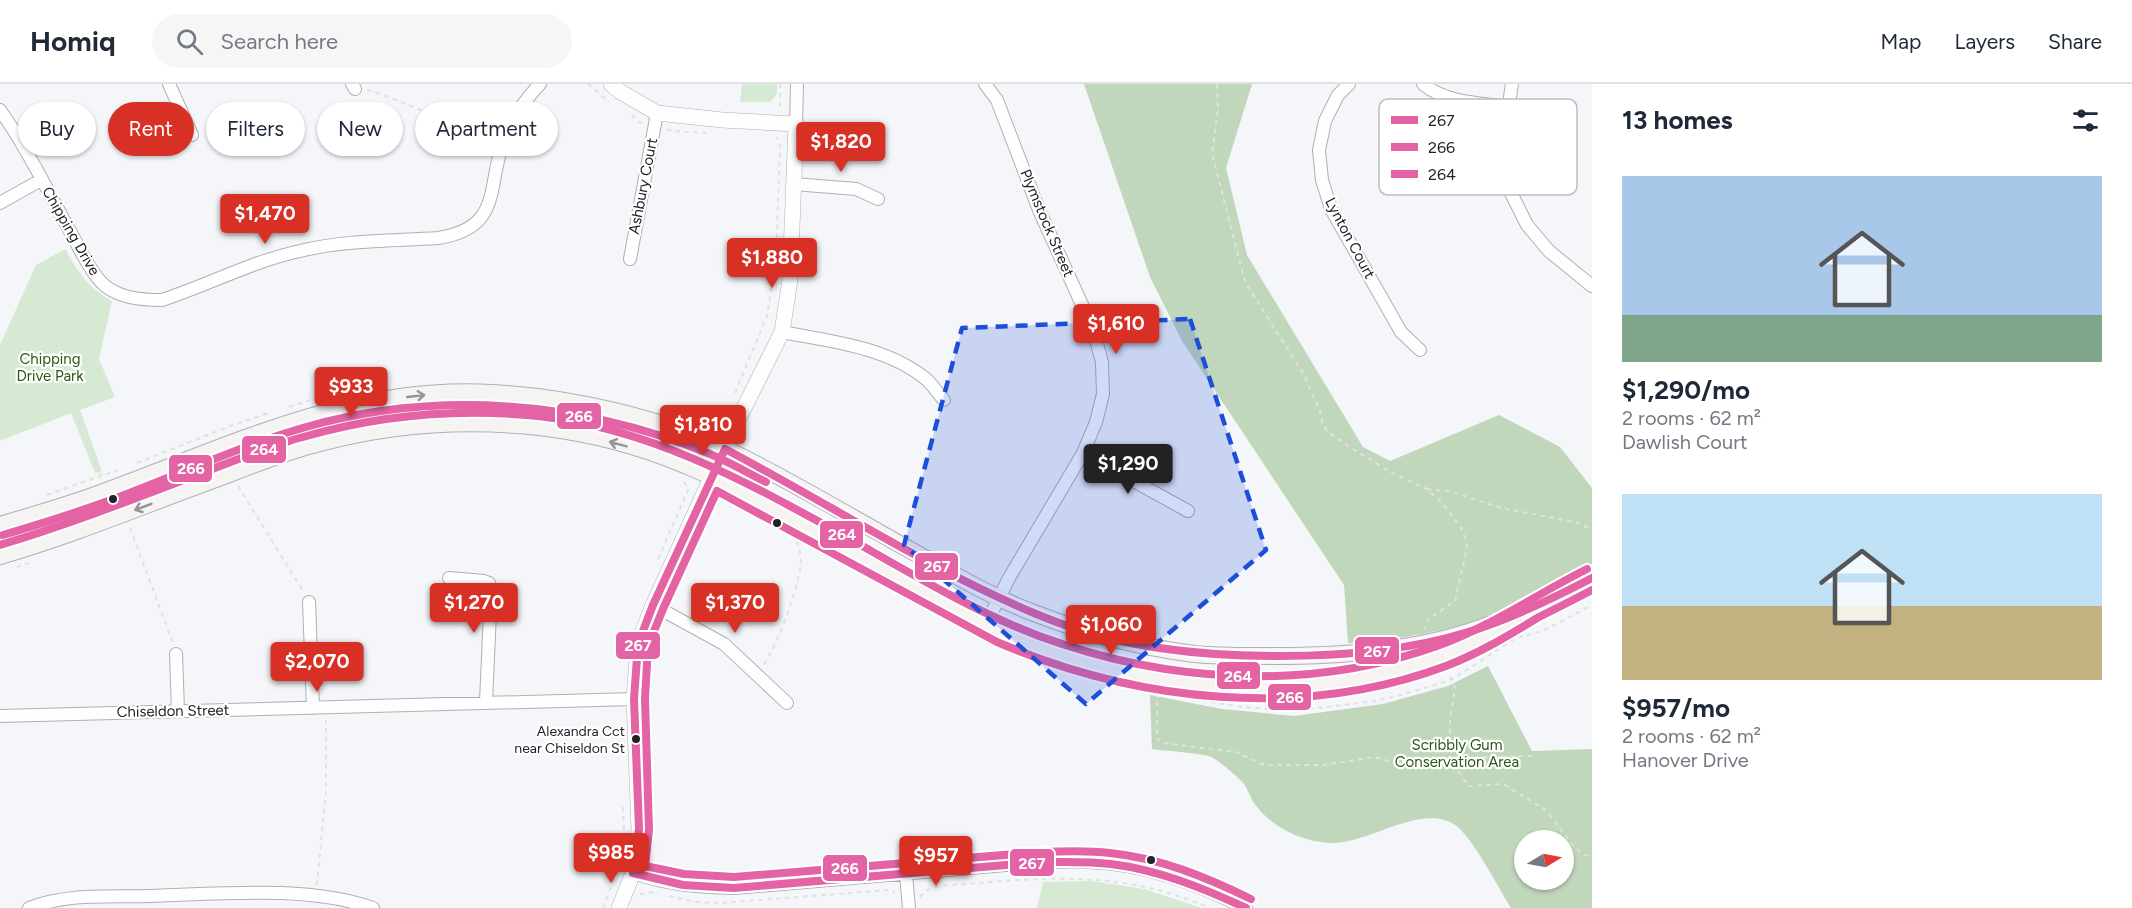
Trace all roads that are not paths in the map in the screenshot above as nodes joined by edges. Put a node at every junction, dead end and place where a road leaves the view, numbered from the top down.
1 (169, 84) edge
2 (540, 84) edge
3 (612, 84) edge
4 (797, 84) edge
5 (985, 84) edge
6 (1348, 84) edge
7 (1423, 84) edge
8 (1512, 84) edge
9 (1453, 99) edge
10 (1510, 99) edge
11 (177, 102) edge
12 (0, 110) edge
13 (657, 113) junction
14 (789, 124) junction
15 (41, 180) junction
16 (794, 184) junction
17 (1512, 195) edge
18 (878, 199) dead end
19 (0, 203) edge
20 (630, 259) dead end
21 (1592, 286) edge
22 (782, 332) junction
23 (1420, 350) dead end
24 (944, 400) dead end
25 (725, 449) junction
26 (1083, 453) junction
27 (712, 477) junction
28 (1188, 512) dead end
29 (0, 525) edge
30 (5, 562) edge
31 (448, 578) dead end
32 (1592, 578) edge
33 (1000, 598) junction
34 (309, 602) road end
35 (653, 605) junction
36 (986, 624) junction
37 (1437, 649) junction
38 (176, 654) road end
39 (634, 699) junction
40 (486, 702) junction
41 (787, 703) dead end
42 (320, 708) junction
43 (178, 711) junction
44 (0, 716) edge
45 (633, 873) junction
46 (906, 875) junction
47 (29, 908) edge
48 (373, 908) edge
49 (619, 908) edge
50 (909, 908) edge
51 (1246, 908) edge

1 - 11 street
2 - 15 street, Chipping Drive
3 - 13 street
4 - 14 street
5 - 26 street, Plymstock Street
6 - 23 street, Lynton Court
7 - 9 street
8 - 10 street
12 - 15 street, Chipping Drive
13 - 14 street
13 - 20 street, Ashbury Court
14 - 16 street
15 - 19 street
16 - 18 street
16 - 22 street
17 - 21 street
22 - 24 street
22 - 25 street
25 - 27 street
29 -> 25 main road
25 - 33 main road
26 - 28 street
26 - 33 street, Plymstock Street
27 -> 30 main road
27 - 35 street
27 - 36 main road
31 - 40 street
32 - 37 main road
33 - 36 street, Plymstock Street
33 - 37 main road
34 - 42 street
35 - 39 street
35 - 41 street
36 - 37 main road
38 - 43 street
39 - 40 street, Chiseldon Street
39 - 45 street
40 - 42 street, Chiseldon Street
42 - 43 street, Chiseldon Street
43 - 44 street, Chiseldon Street
45 - 46 street
45 - 49 street
46 - 50 street
46 - 51 street
47 - 48 street

